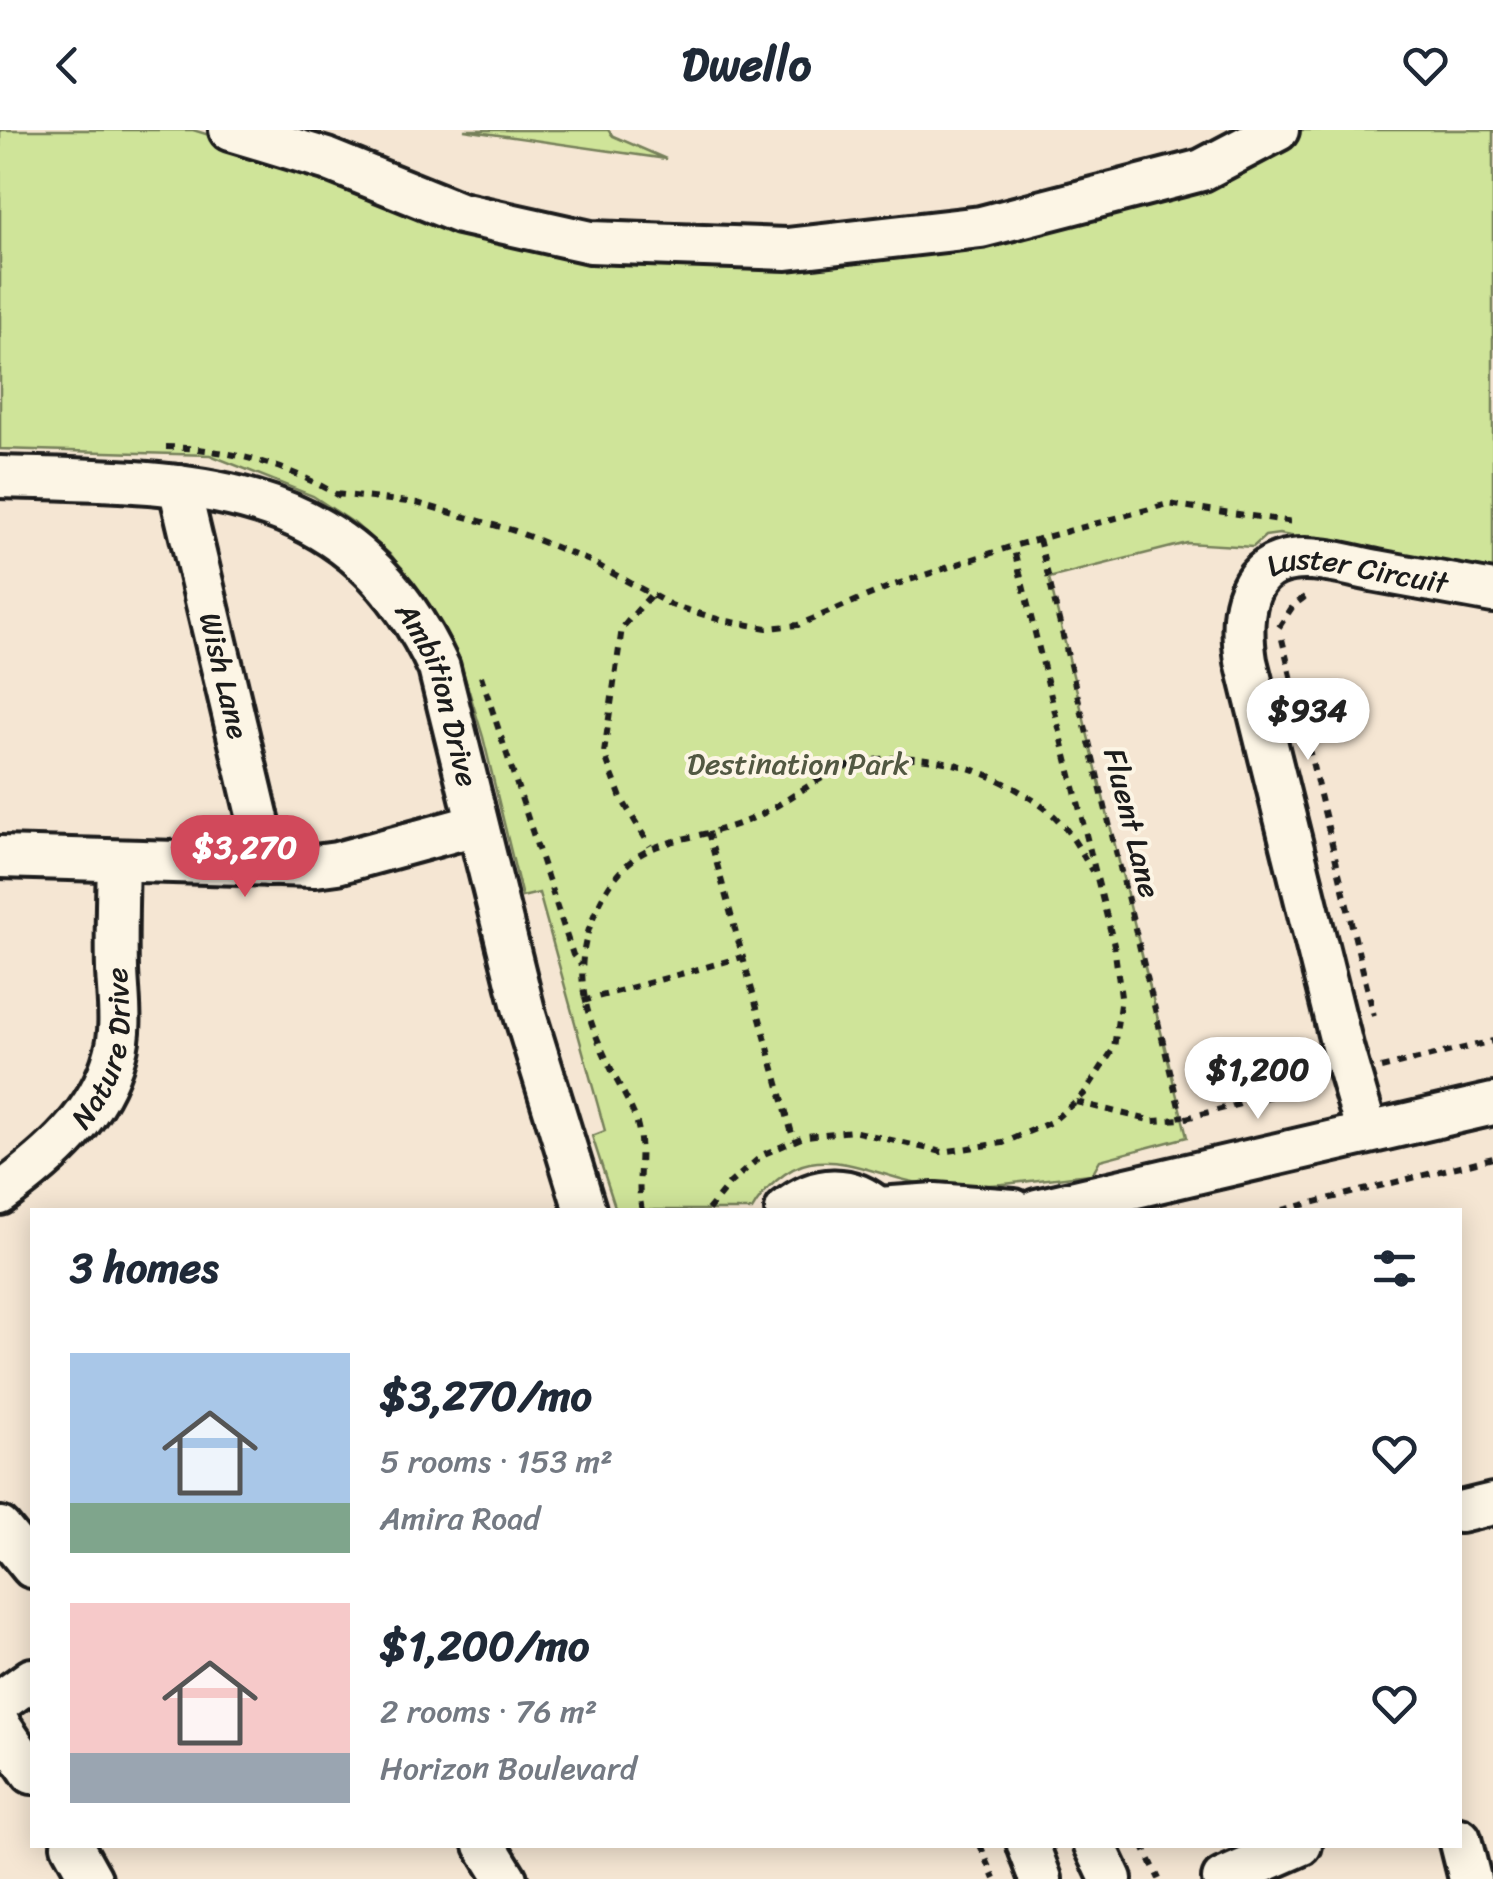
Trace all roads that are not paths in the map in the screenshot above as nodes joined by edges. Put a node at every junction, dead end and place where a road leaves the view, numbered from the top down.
1 (230, 130) edge
2 (1278, 130) edge
3 (0, 477) edge
4 (179, 486) junction
5 (1493, 592) edge
6 (476, 825) junction
7 (0, 857) edge
8 (118, 862) junction
9 (269, 865) junction
10 (1493, 1104) edge
11 (1367, 1132) junction
12 (0, 1194) edge
13 (584, 1208) edge
14 (788, 1208) edge
15 (879, 1208) edge
16 (891, 1208) edge
17 (988, 1208) edge
18 (1044, 1208) edge
19 (1493, 1504) edge
20 (1462, 1512) edge
21 (0, 1528) edge
22 (30, 1566) edge
23 (30, 1680) edge
24 (0, 1702) edge
25 (0, 1726) edge
26 (30, 1770) edge
27 (1462, 1847) edge
28 (74, 1848) edge
29 (487, 1848) edge
30 (1029, 1848) edge
31 (1096, 1848) edge
32 (1295, 1848) edge
33 (91, 1879) edge
34 (506, 1879) edge
35 (1042, 1879) edge
36 (1111, 1879) edge
37 (1223, 1879) edge
38 (1470, 1879) edge

1 - 2 street
3 - 4 street, Ambition Drive
4 - 6 street, Ambition Drive
4 - 9 street, Wish Lane
5 - 11 street, Luster Circuit
6 - 9 street
6 - 13 street, Ambition Drive
7 - 8 street
8 - 9 street
8 - 12 street, Nature Drive
10 - 11 street
11 - 18 street
14 - 15 street
16 - 17 street
19 - 20 street
21 - 22 street
23 - 24 street
25 - 26 street
27 - 38 street
28 - 33 street
29 - 34 street
30 - 35 street
31 - 36 street
32 - 37 street

